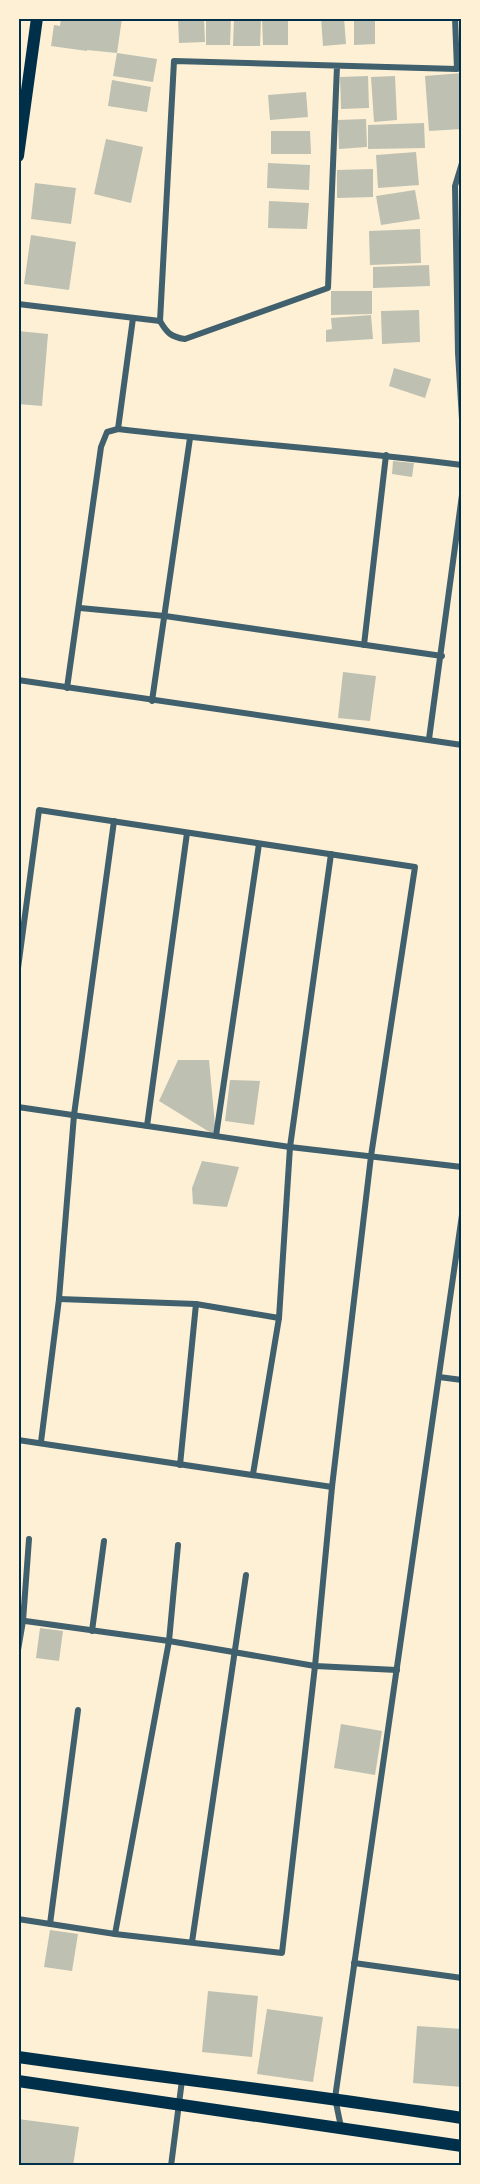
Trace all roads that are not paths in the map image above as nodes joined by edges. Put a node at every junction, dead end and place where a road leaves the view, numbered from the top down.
1 (37, 18) edge
2 (455, 18) edge
3 (337, 66) junction
4 (460, 69) edge
5 (18, 156) edge
6 (462, 163) edge
7 (18, 304) edge
8 (133, 318) junction
9 (160, 321) junction
10 (462, 419) edge
11 (118, 429) junction
12 (190, 438) junction
13 (386, 455) junction
14 (462, 465) edge
15 (462, 495) edge
16 (80, 608) junction
17 (165, 616) junction
18 (364, 645) junction
19 (442, 656) junction
20 (18, 680) edge
21 (67, 688) junction
22 (152, 701) junction
23 (429, 740) junction
24 (462, 745) edge
25 (114, 821) junction
26 (187, 833) junction
27 (259, 844) junction
28 (331, 854) junction
29 (18, 968) edge
30 (18, 1107) edge
31 (74, 1115) junction
32 (147, 1126) junction
33 (216, 1136) junction
34 (290, 1147) junction
35 (371, 1156) junction
36 (462, 1167) edge
37 (462, 1215) edge
38 (59, 1299) junction
39 (196, 1304) junction
40 (279, 1318) junction
41 (439, 1377) junction
42 (462, 1380) edge
43 (18, 1440) edge
44 (41, 1442) junction
45 (180, 1465) junction
46 (253, 1474) junction
47 (332, 1486) junction
48 (29, 1539) dead end
49 (104, 1541) dead end
50 (178, 1545) dead end
51 (246, 1575) dead end
52 (20, 1620) edge
53 (92, 1631) junction
54 (169, 1641) junction
55 (18, 1650) edge
56 (236, 1652) junction
57 (315, 1666) junction
58 (397, 1670) junction
59 (78, 1710) dead end
60 (18, 1919) edge
61 (50, 1924) junction
62 (115, 1934) junction
63 (192, 1942) junction
64 (354, 1963) junction
65 (462, 1978) edge
66 (18, 2057) edge
67 (182, 2080) junction
68 (18, 2081) edge
69 (335, 2098) junction
70 (178, 2104) junction
71 (462, 2118) edge
72 (341, 2127) junction
73 (462, 2145) edge
74 (171, 2166) edge

1 - 5 main road
2 - 4 street
3 - 4 street
3 - 9 street
3 - 9 street
6 - 10 street
7 - 8 street
8 - 9 street
8 - 11 street
11 - 12 street
11 - 16 street
12 - 13 street
12 - 17 street
13 - 14 street
13 - 18 street
15 - 19 street
16 - 17 street
16 - 21 street
17 - 18 street
17 - 22 street
18 - 19 street
19 - 23 street
20 - 21 street
21 - 22 street
22 - 23 street
23 - 24 street
25 - 26 street
25 - 29 street
25 - 31 street
26 - 27 street
26 - 32 street
27 - 28 street
27 - 33 street
28 - 34 street
28 - 35 street
30 - 31 street
31 - 32 street
31 - 38 street
32 - 33 street
33 - 34 street
34 - 35 street
34 - 40 street
35 - 36 street
35 - 47 street
37 - 41 street
38 - 39 street
38 - 44 street
39 - 40 street
39 - 45 street
40 - 46 street
41 - 42 street
41 - 58 street
43 - 44 street
44 - 45 street
45 - 46 street
46 - 47 street
47 - 57 street
48 - 52 street
49 - 53 street
50 - 54 street
51 - 56 street
52 - 53 street
52 - 55 street
53 - 54 street
54 - 56 street
54 - 62 street
56 - 57 street
56 - 63 street
57 - 58 street
57 - 63 street
58 - 64 street
59 - 61 street
60 - 61 street
61 - 62 street
62 - 63 street
64 - 65 street
64 - 69 street
66 - 67 main road
67 - 69 main road
67 - 70 street
68 - 70 main road
69 - 71 main road
69 - 72 street
70 - 72 main road
70 - 74 street
72 - 73 main road

